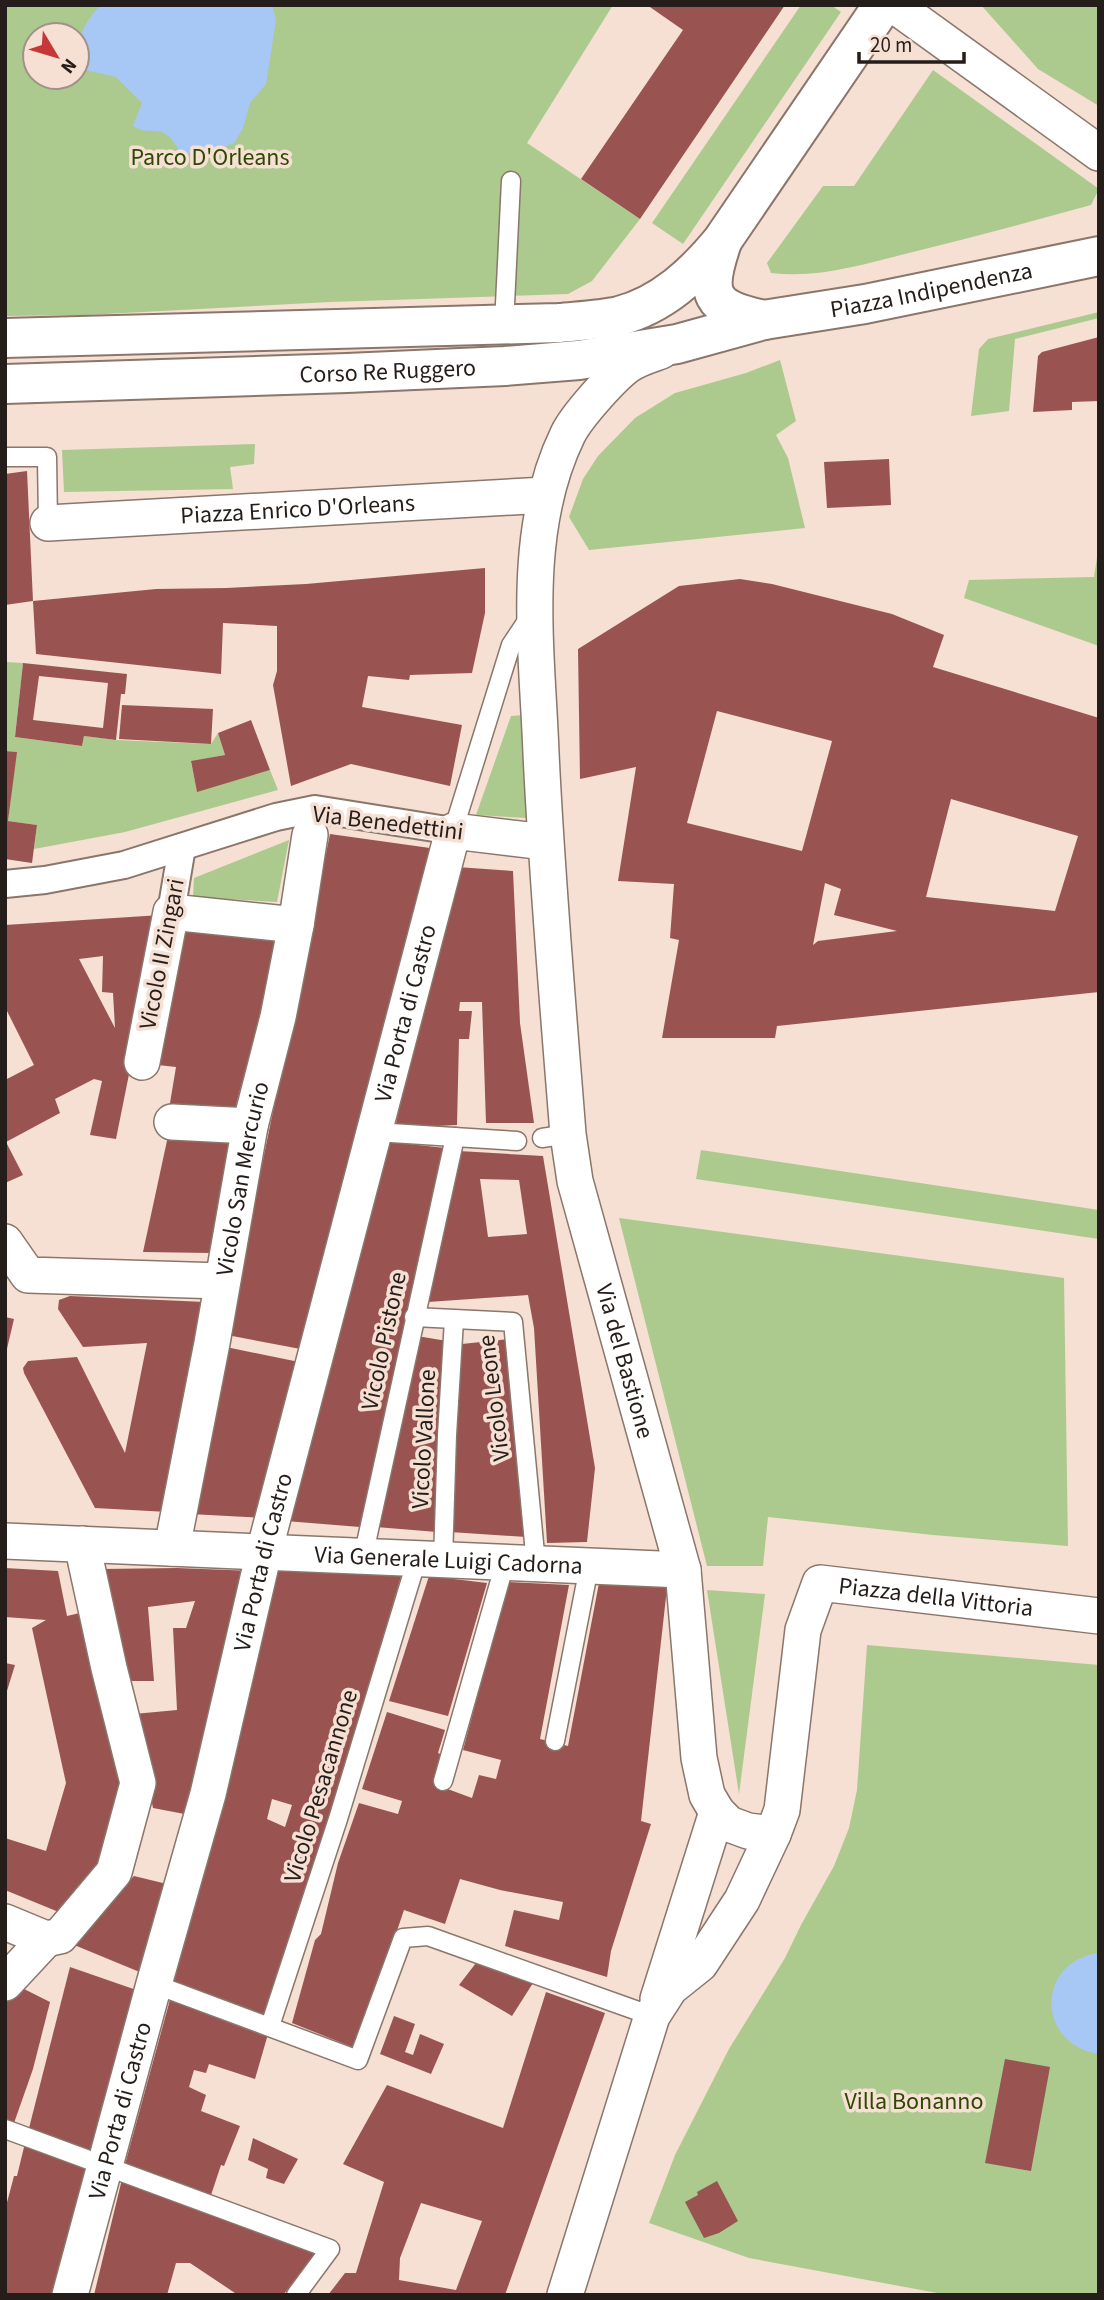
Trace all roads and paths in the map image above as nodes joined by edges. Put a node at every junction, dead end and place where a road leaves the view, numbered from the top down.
1 (883, 5) edge
2 (894, 5) edge
3 (1099, 153) edge
4 (511, 181) dead end
5 (722, 241) junction
6 (1099, 256) edge
7 (764, 320) junction
8 (504, 325) junction
9 (5, 338) edge
10 (677, 344) junction
11 (5, 384) edge
12 (5, 457) edge
13 (546, 495) junction
14 (48, 523) joint
15 (535, 609) junction
16 (313, 822) junction
17 (453, 831) junction
18 (545, 842) junction
19 (182, 847) junction
20 (5, 884) edge
21 (171, 912) junction
22 (296, 925) junction
23 (142, 1062) dead end
24 (172, 1122) dead end
25 (250, 1126) junction
26 (374, 1132) junction
27 (455, 1137) junction
28 (517, 1141) dead end
29 (5, 1242) edge
30 (222, 1281) junction
31 (414, 1317) junction
32 (454, 1320) junction
33 (5, 1541) edge
34 (82, 1544) junction
35 (172, 1548) junction
36 (264, 1552) junction
37 (363, 1557) junction
38 (430, 1560) junction
39 (520, 1563) junction
40 (589, 1567) junction
41 (683, 1570) junction
42 (1099, 1616) edge
43 (555, 1741) dead end
44 (443, 1781) dead end
45 (717, 1812) junction
46 (773, 1834) junction
47 (5, 1922) edge
48 (46, 1939) junction
49 (5, 1983) edge
50 (154, 1984) junction
51 (652, 2016) junction
52 (270, 2026) junction
53 (5, 2129) edge
54 (106, 2166) junction
55 (70, 2295) edge
56 (296, 2295) edge
57 (565, 2295) edge

1 - 5 main road
2 - 3 street
4 - 8 lane
5 - 7 main road
5 - 8 main road, Corso Re Ruggero
6 - 7 main road, Piazza Indipendenza
7 - 10 main road, Corso Re Ruggero
8 - 9 main road, Corso Re Ruggero
10 - 11 main road, Corso Re Ruggero
10 - 13 street
12 - 14 lane
13 - 14 street, Piazza Enrico D'Orleans
13 - 15 street
15 - 17 lane
15 - 18 street
16 - 17 street, Via Benedettini
16 - 19 street, Via Benedettini
16 - 22 street, Vicolo San Mercurio
17 - 18 street, Via Benedettini
17 - 26 street, Via Porta di Castro
18 - 41 street, Via del Bastione
19 - 20 street, Via Benedettini
19 - 21 street, Vicolo II Zingari
21 - 22 street
21 - 23 street, Vicolo II Zingari
22 - 25 street, Vicolo San Mercurio
24 - 25 street
25 - 30 street, Vicolo San Mercurio
26 - 27 lane
26 - 36 street, Via Porta di Castro
27 - 28 lane
27 - 31 lane, Vicolo Pistone
29 - 30 street
30 - 35 street, Vicolo San Mercurio
31 - 32 lane, Vicolo Leone
31 - 37 lane, Vicolo Pistone
32 - 38 lane, Vicolo Vallone
32 - 39 lane, Vicolo Leone
33 - 34 street, Via Generale Luigi Cadorna
34 - 35 street, Via Generale Luigi Cadorna
34 - 48 street
35 - 36 street, Via Generale Luigi Cadorna
36 - 37 street, Via Generale Luigi Cadorna
36 - 50 street, Via Porta di Castro
37 - 38 street, Via Generale Luigi Cadorna
38 - 39 street, Via Generale Luigi Cadorna
38 - 52 lane, Vicolo Pesacannone
39 - 40 street, Via Generale Luigi Cadorna
39 - 44 lane
40 - 41 street, Via Generale Luigi Cadorna
40 - 43 lane
41 - 45 street, Via del Bastione
42 - 46 street, Piazza della Vittoria
45 - 46 street
45 - 51 street
46 - 51 street
47 - 48 street
48 - 49 street
50 - 52 lane
50 - 54 street, Via Porta di Castro
51 - 52 lane
51 - 57 street
53 - 54 lane
54 - 55 street, Via Porta di Castro
54 - 56 lane

